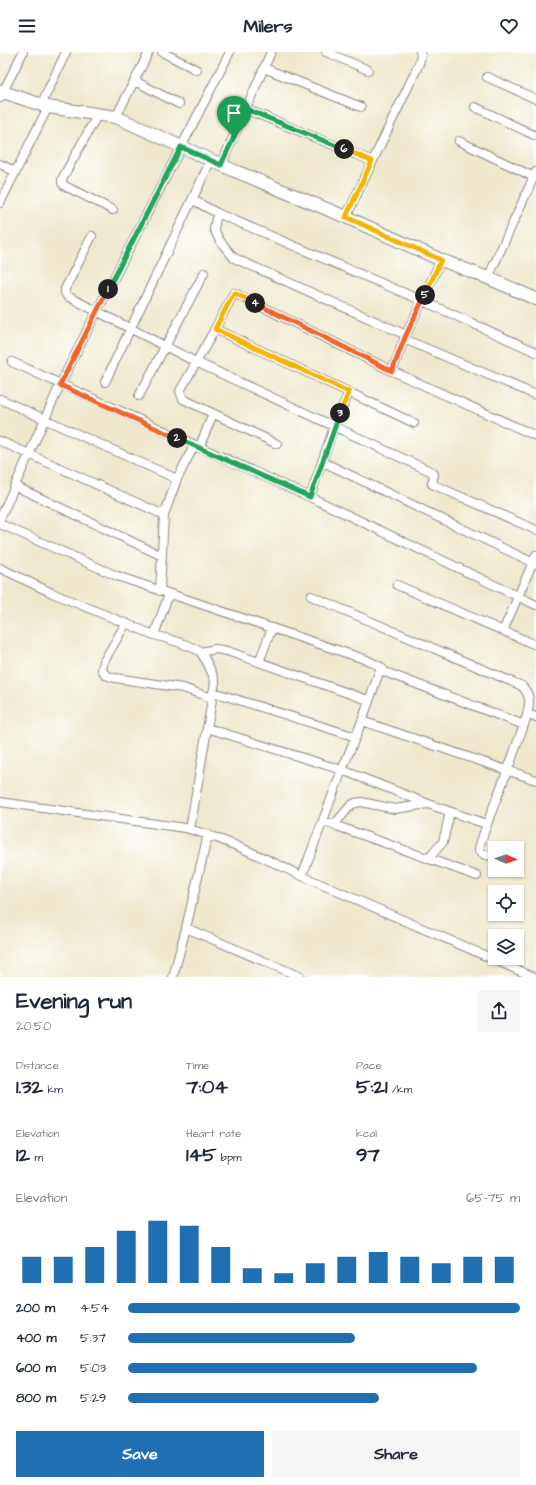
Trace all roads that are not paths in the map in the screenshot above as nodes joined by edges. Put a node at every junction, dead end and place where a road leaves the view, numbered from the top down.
1 (23, 52) edge
2 (66, 52) edge
3 (150, 52) edge
4 (162, 52) edge
5 (230, 52) edge
6 (271, 52) edge
7 (326, 52) edge
8 (420, 52) edge
9 (264, 68) junction
10 (197, 70) dead end
11 (368, 70) dead end
12 (487, 77) dead end
13 (134, 81) junction
14 (1, 94) edge
15 (536, 99) edge
16 (179, 104) dead end
17 (45, 106) junction
18 (361, 107) dead end
19 (475, 107) dead end
20 (246, 109) junction
21 (98, 114) junction
22 (116, 117) junction
23 (536, 136) edge
24 (458, 142) dead end
25 (181, 147) junction
26 (372, 161) junction
27 (216, 163) junction
28 (0, 164) edge
29 (16, 172) junction
30 (535, 174) edge
31 (192, 200) junction
32 (0, 203) edge
33 (114, 210) dead end
34 (217, 213) junction
35 (346, 217) junction
36 (92, 236) dead end
37 (441, 260) junction
38 (204, 273) dead end
39 (488, 278) junction
40 (536, 299) edge
41 (423, 301) junction
42 (97, 311) junction
43 (131, 329) junction
44 (215, 329) junction
45 (405, 337) junction
46 (165, 346) junction
47 (536, 352) edge
48 (12, 362) dead end
49 (196, 362) junction
50 (392, 371) junction
51 (105, 382) dead end
52 (60, 385) junction
53 (349, 392) junction
54 (536, 395) edge
55 (139, 396) dead end
56 (0, 399) edge
57 (213, 414) junction
58 (45, 419) junction
59 (414, 423) dead end
60 (334, 427) junction
61 (536, 436) edge
62 (0, 441) edge
63 (277, 444) dead end
64 (196, 447) junction
65 (30, 454) junction
66 (323, 462) junction
67 (177, 479) junction
68 (15, 486) junction
69 (310, 497) junction
70 (164, 515) junction
71 (0, 519) edge
72 (0, 524) edge
73 (536, 530) edge
74 (162, 556) junction
75 (535, 561) edge
76 (0, 568) edge
77 (397, 586) dead end
78 (160, 591) junction
79 (169, 594) junction
80 (311, 596) dead end
81 (518, 597) junction
82 (536, 605) edge
83 (126, 623) junction
84 (272, 628) junction
85 (503, 632) junction
86 (154, 635) junction
87 (536, 645) edge
88 (200, 652) junction
89 (259, 662) junction
90 (381, 667) junction
91 (213, 695) junction
92 (368, 700) junction
93 (527, 714) junction
94 (536, 717) edge
95 (362, 721) junction
96 (524, 725) junction
97 (207, 728) junction
98 (356, 738) junction
99 (342, 770) junction
100 (508, 770) junction
101 (536, 780) edge
102 (0, 802) edge
103 (428, 804) junction
104 (450, 812) junction
105 (323, 821) junction
106 (486, 824) junction
107 (334, 825) junction
108 (190, 829) junction
109 (208, 834) junction
110 (488, 855) edge
111 (428, 858) junction
112 (302, 876) junction
113 (477, 876) dead end
114 (186, 928) junction
115 (173, 977) edge
116 (301, 977) edge
117 (534, 977) edge

1 - 14 street
2 - 17 street
3 - 13 street
4 - 10 street
5 - 25 street
6 - 9 street
7 - 11 street
8 - 26 street
9 - 18 street
9 - 20 street
12 - 15 street
13 - 16 street
13 - 22 street
14 - 17 street
17 - 21 street
17 - 29 street
19 - 23 street
20 - 26 street
20 - 27 street
21 - 22 street
21 - 33 street
22 - 25 street
24 - 30 street
25 - 27 street
25 - 42 street
26 - 35 street
27 - 31 street
27 - 35 street
28 - 29 street
29 - 32 street
30 - 39 street
31 - 34 street
31 - 43 street
34 - 41 street
34 - 45 street
35 - 37 street
36 - 42 street
37 - 39 street
37 - 41 street
38 - 46 street
39 - 40 street
41 - 45 street
41 - 47 street
42 - 43 street
42 - 52 street
43 - 46 street
43 - 51 street
44 - 49 street
44 - 50 street
44 - 53 street
45 - 50 street
45 - 54 street
46 - 49 street
46 - 55 street
48 - 52 street
49 - 57 street
49 - 60 street
50 - 61 street
52 - 58 street
52 - 64 street
53 - 59 street
53 - 60 street
56 - 58 street
57 - 63 street
57 - 64 street
58 - 65 street
58 - 67 street
60 - 66 street
60 - 73 street
62 - 65 street
64 - 67 street
64 - 69 street
65 - 68 street
65 - 70 street
66 - 69 street
66 - 75 street
67 - 70 street
68 - 71 street
68 - 74 street
69 - 81 street
70 - 74 street
72 - 78 street
74 - 78 street
75 - 81 street
76 - 83 street
77 - 85 street
78 - 79 street
79 - 84 street
79 - 86 street
80 - 93 street
81 - 82 street
81 - 85 street
83 - 86 street
83 - 91 street
84 - 89 street
84 - 90 street
85 - 87 street
86 - 88 street
88 - 89 street
88 - 91 street
89 - 92 street
90 - 92 street
90 - 96 street
91 - 97 street
91 - 98 street
92 - 95 street
93 - 94 street
93 - 96 street
95 - 98 street
95 - 100 street
96 - 100 street
97 - 99 street
97 - 108 street
98 - 99 street
99 - 103 street
99 - 105 street
100 - 101 street
100 - 106 street
102 - 108 street
103 - 104 street
103 - 107 street
104 - 106 street
104 - 111 street
105 - 107 street
105 - 112 street
106 - 110 street
107 - 111 street
108 - 109 street
109 - 112 street
109 - 114 street
111 - 113 street
112 - 117 street
114 - 115 street
114 - 116 street

